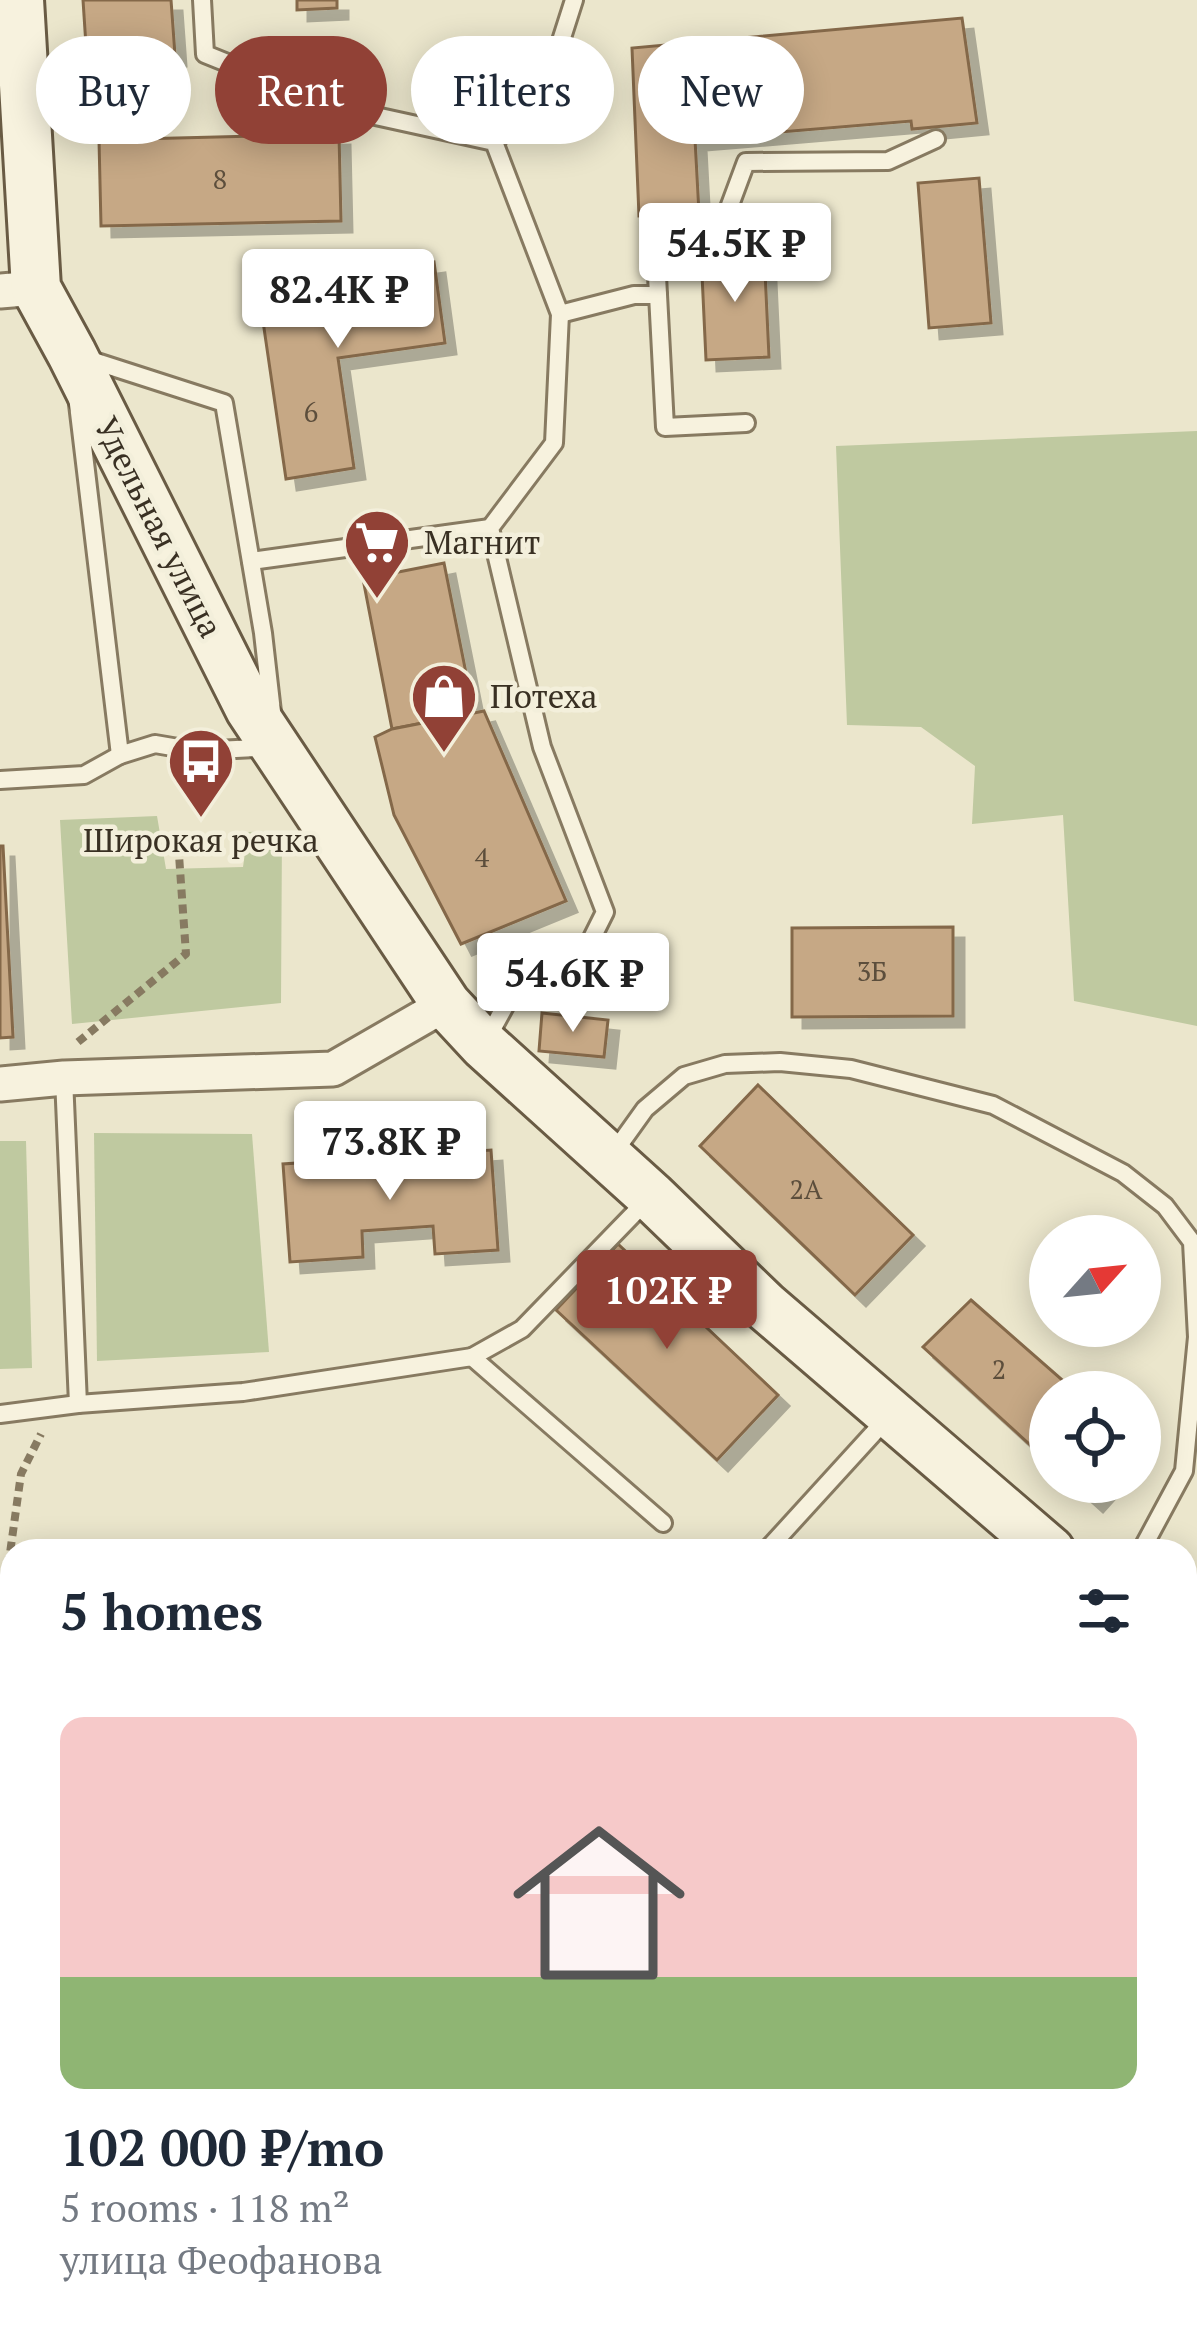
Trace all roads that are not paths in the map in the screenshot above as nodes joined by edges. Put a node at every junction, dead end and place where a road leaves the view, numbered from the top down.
1 (19, 0) edge
2 (202, 0) edge
3 (574, 0) edge
4 (563, 36) edge
5 (411, 124) edge
6 (936, 139) dead end
7 (495, 144) edge
8 (18, 289) edge
9 (658, 296) junction
10 (560, 314) junction
11 (72, 354) junction
12 (746, 423) dead end
13 (490, 528) junction
14 (251, 561) junction
15 (276, 747) junction
16 (120, 755) junction
17 (0, 779) edge
18 (446, 1004) junction
19 (484, 1045) junction
20 (64, 1078) junction
21 (0, 1084) edge
22 (609, 1158) junction
23 (651, 1196) junction
24 (472, 1358) junction
25 (78, 1404) junction
26 (0, 1414) edge
27 (891, 1414) junction
28 (663, 1523) dead end
29 (777, 1539) edge
30 (1036, 1539) edge
31 (1148, 1539) edge

1 - 8 street, Удельная улица
2 - 5 lane
3 - 4 lane
6 - 9 lane
7 - 10 lane
8 - 11 street, Удельная улица
9 - 10 lane
9 - 12 lane
10 - 13 lane
11 - 14 lane
11 - 15 street, Удельная улица
11 - 16 lane
13 - 14 lane
13 - 19 lane
14 - 15 lane
15 - 16 lane
15 - 18 street, Удельная улица
16 - 17 lane
18 - 19 street, Удельная улица
18 - 20 street
19 - 22 street, Удельная улица
20 - 21 street
20 - 25 lane
22 - 23 street, Удельная улица
22 - 31 lane
23 - 24 lane
23 - 27 street, Удельная улица
24 - 25 lane
24 - 28 lane
25 - 26 lane
27 - 29 lane
27 - 30 street, Удельная улица

